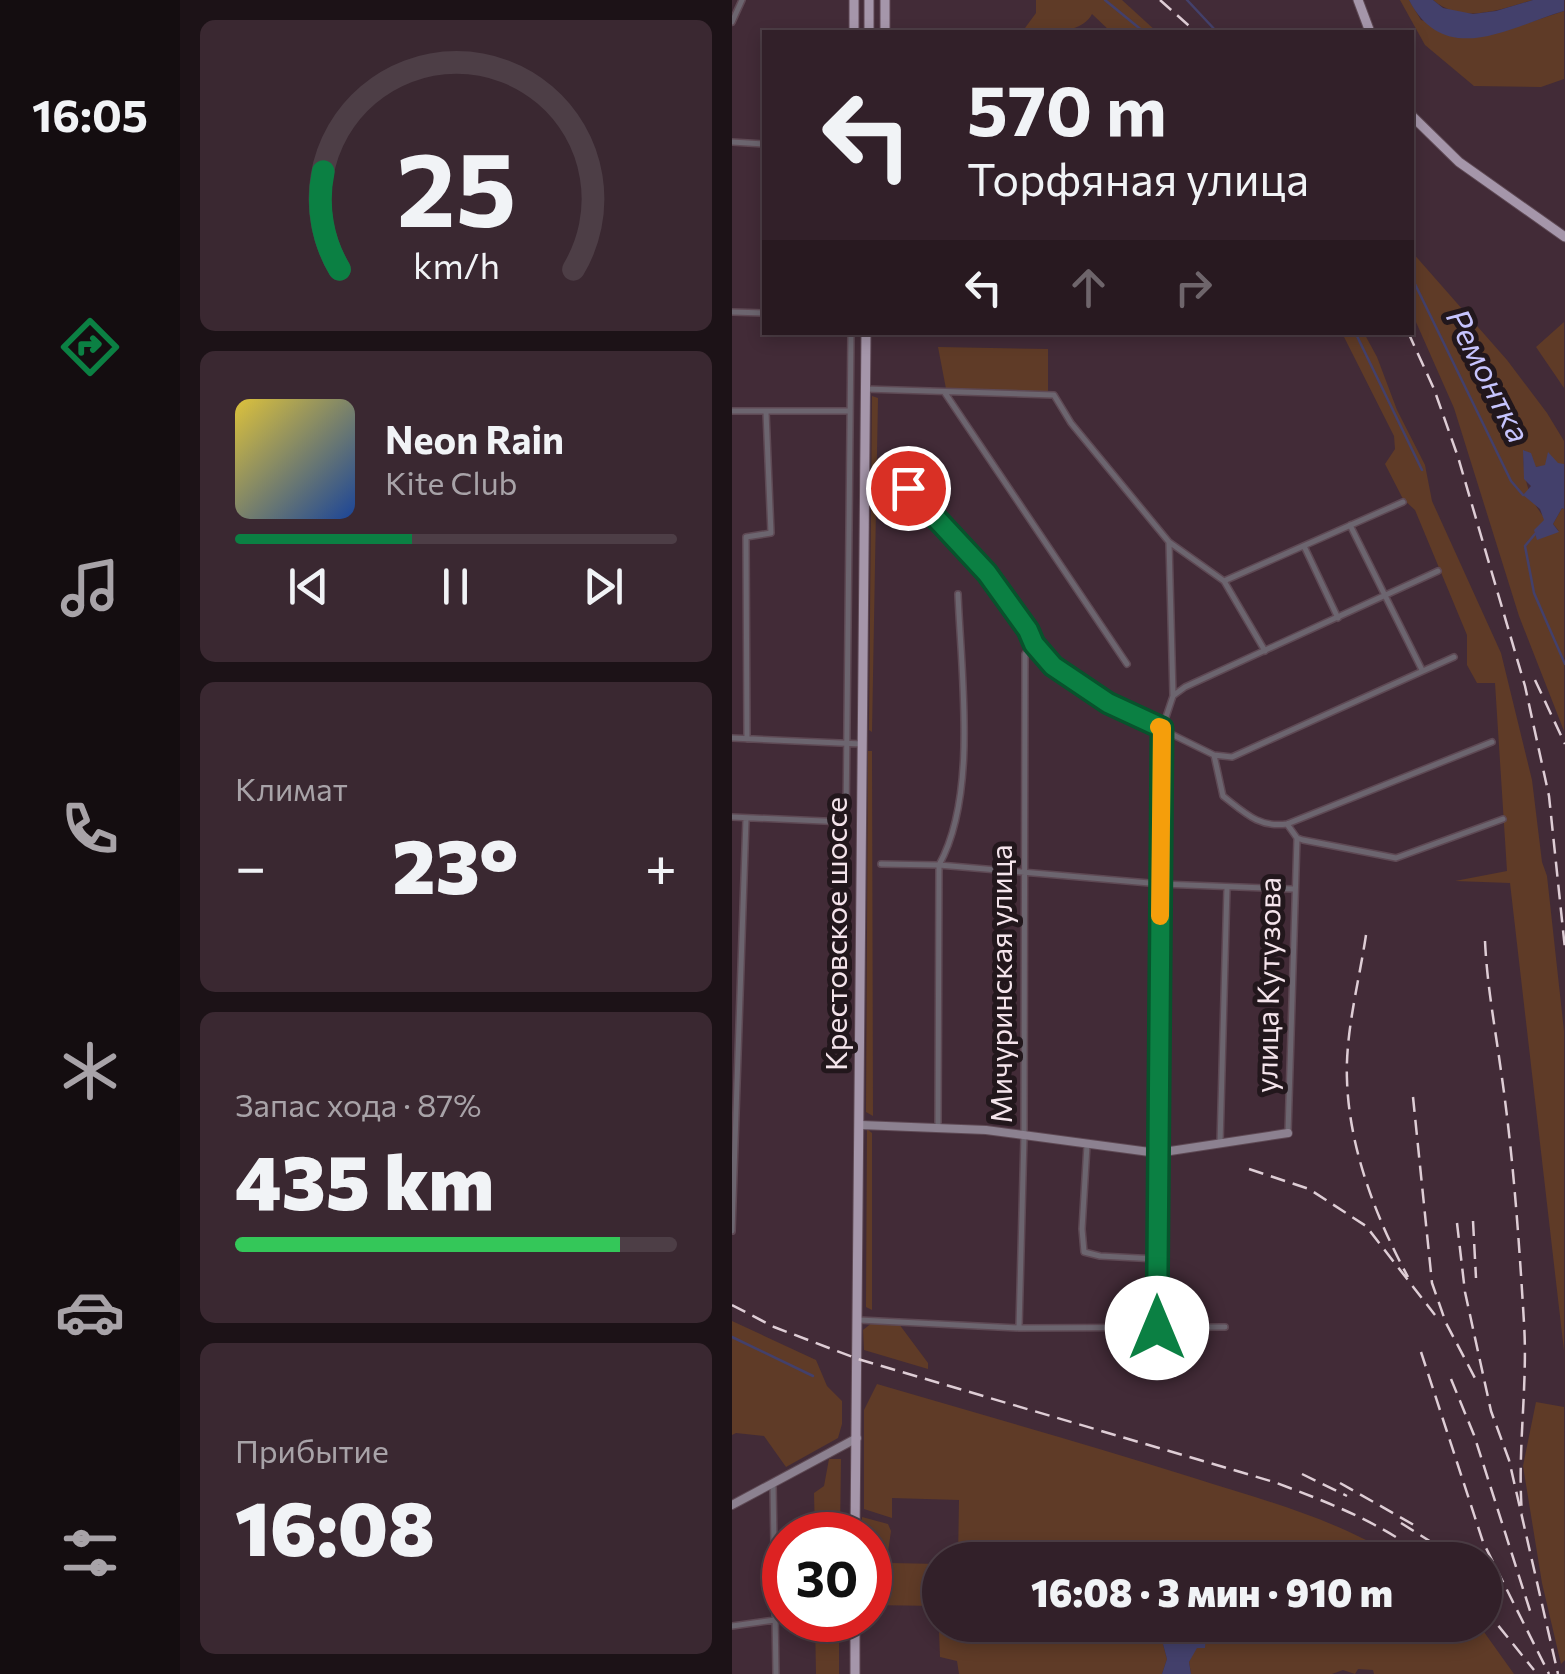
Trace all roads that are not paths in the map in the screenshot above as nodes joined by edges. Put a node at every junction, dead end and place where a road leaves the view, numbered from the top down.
1 (742, 0) edge
2 (854, 0) edge
3 (870, 0) edge
4 (885, 0) edge
5 (1358, 0) edge
6 (732, 22) edge
7 (854, 30) edge
8 (869, 30) edge
9 (884, 30) edge
10 (1369, 30) edge
11 (1414, 118) edge
12 (732, 142) edge
13 (762, 144) edge
14 (1564, 237) edge
15 (732, 312) edge
16 (762, 313) edge
17 (851, 335) edge
18 (866, 335) edge
19 (865, 389) junction
20 (945, 393) junction
21 (850, 410) junction
22 (732, 411) edge
23 (766, 412) junction
24 (883, 459) dead end
25 (1403, 502) dead end
26 (1350, 526) junction
27 (1168, 542) junction
28 (1304, 546) junction
29 (1438, 571) dead end
30 (1224, 581) junction
31 (958, 594) dead end
32 (1384, 596) junction
33 (1338, 618) junction
34 (1034, 644) junction
35 (1265, 651) junction
36 (1454, 658) dead end
37 (1127, 664) dead end
38 (1422, 670) junction
39 (1172, 696) junction
40 (1162, 728) junction
41 (732, 738) edge
42 (747, 739) junction
43 (1492, 742) dead end
44 (846, 744) junction
45 (862, 744) junction
46 (1214, 755) junction
47 (732, 817) edge
48 (746, 819) junction
49 (1502, 820) dead end
50 (1288, 824) junction
51 (1297, 838) junction
52 (880, 864) dead end
53 (939, 864) junction
54 (1025, 874) junction
55 (1160, 884) junction
56 (1227, 887) junction
57 (1293, 890) junction
58 (861, 1125) junction
59 (938, 1128) junction
60 (1288, 1133) joint
61 (1024, 1136) junction
62 (1220, 1144) junction
63 (1087, 1145) junction
64 (1157, 1153) junction
65 (732, 1230) edge
66 (1157, 1259) junction
67 (859, 1320) junction
68 (1225, 1326) dead end
69 (1020, 1328) junction
70 (1157, 1328) junction
71 (857, 1438) junction
72 (774, 1482) junction
73 (732, 1504) edge
74 (774, 1512) edge
75 (855, 1512) edge
76 (762, 1622) edge
77 (732, 1626) edge
78 (775, 1642) edge
79 (855, 1642) edge
80 (776, 1674) edge
81 (855, 1674) edge

1 - 6 street
2 - 7 main road
3 - 8 main road
4 - 9 main road
5 - 10 main road
11 - 14 main road
12 - 13 street
15 - 16 street
17 - 21 street
18 - 19 main road, Крестовское шоссе
19 - 20 street
19 - 45 main road, Крестовское шоссе
20 - 27 street
20 - 37 street
21 - 23 street
21 - 44 street
22 - 23 street
23 - 42 street
24 - 34 street
25 - 26 street
26 - 28 street
26 - 32 street
27 - 30 street
27 - 39 street
28 - 30 street
28 - 33 street
29 - 32 street
30 - 35 street
31 - 53 street
32 - 33 street
32 - 38 street
33 - 35 street
34 - 40 street
34 - 54 street, Мичуринская улица
35 - 39 street
36 - 38 street
38 - 46 street
39 - 40 street
40 - 46 street
40 - 55 street
41 - 42 street
42 - 44 street
43 - 50 street
44 - 45 street
44 - 48 street
45 - 58 main road, Крестовское шоссе
46 - 50 street
47 - 48 street
48 - 65 street
49 - 51 street
50 - 51 street
51 - 57 street, улица Кутузова
52 - 53 street
53 - 54 street
53 - 59 street
54 - 55 street
54 - 61 street, Мичуринская улица
55 - 56 street
55 - 64 street
56 - 57 street
56 - 62 street
57 - 60 street, улица Кутузова
58 - 59 street
58 - 67 main road, Крестовское шоссе
59 - 61 street
60 - 62 street
61 - 63 street
61 - 69 street, Мичуринская улица
62 - 64 street
63 - 64 street
63 - 66 street
64 - 66 street
66 - 70 street
67 - 69 street
67 - 71 main road, Крестовское шоссе
68 - 70 street
69 - 70 street
71 - 72 street
71 - 75 main road, Крестовское шоссе
72 - 73 street
72 - 74 street
76 - 77 street
78 - 80 street
79 - 81 main road

